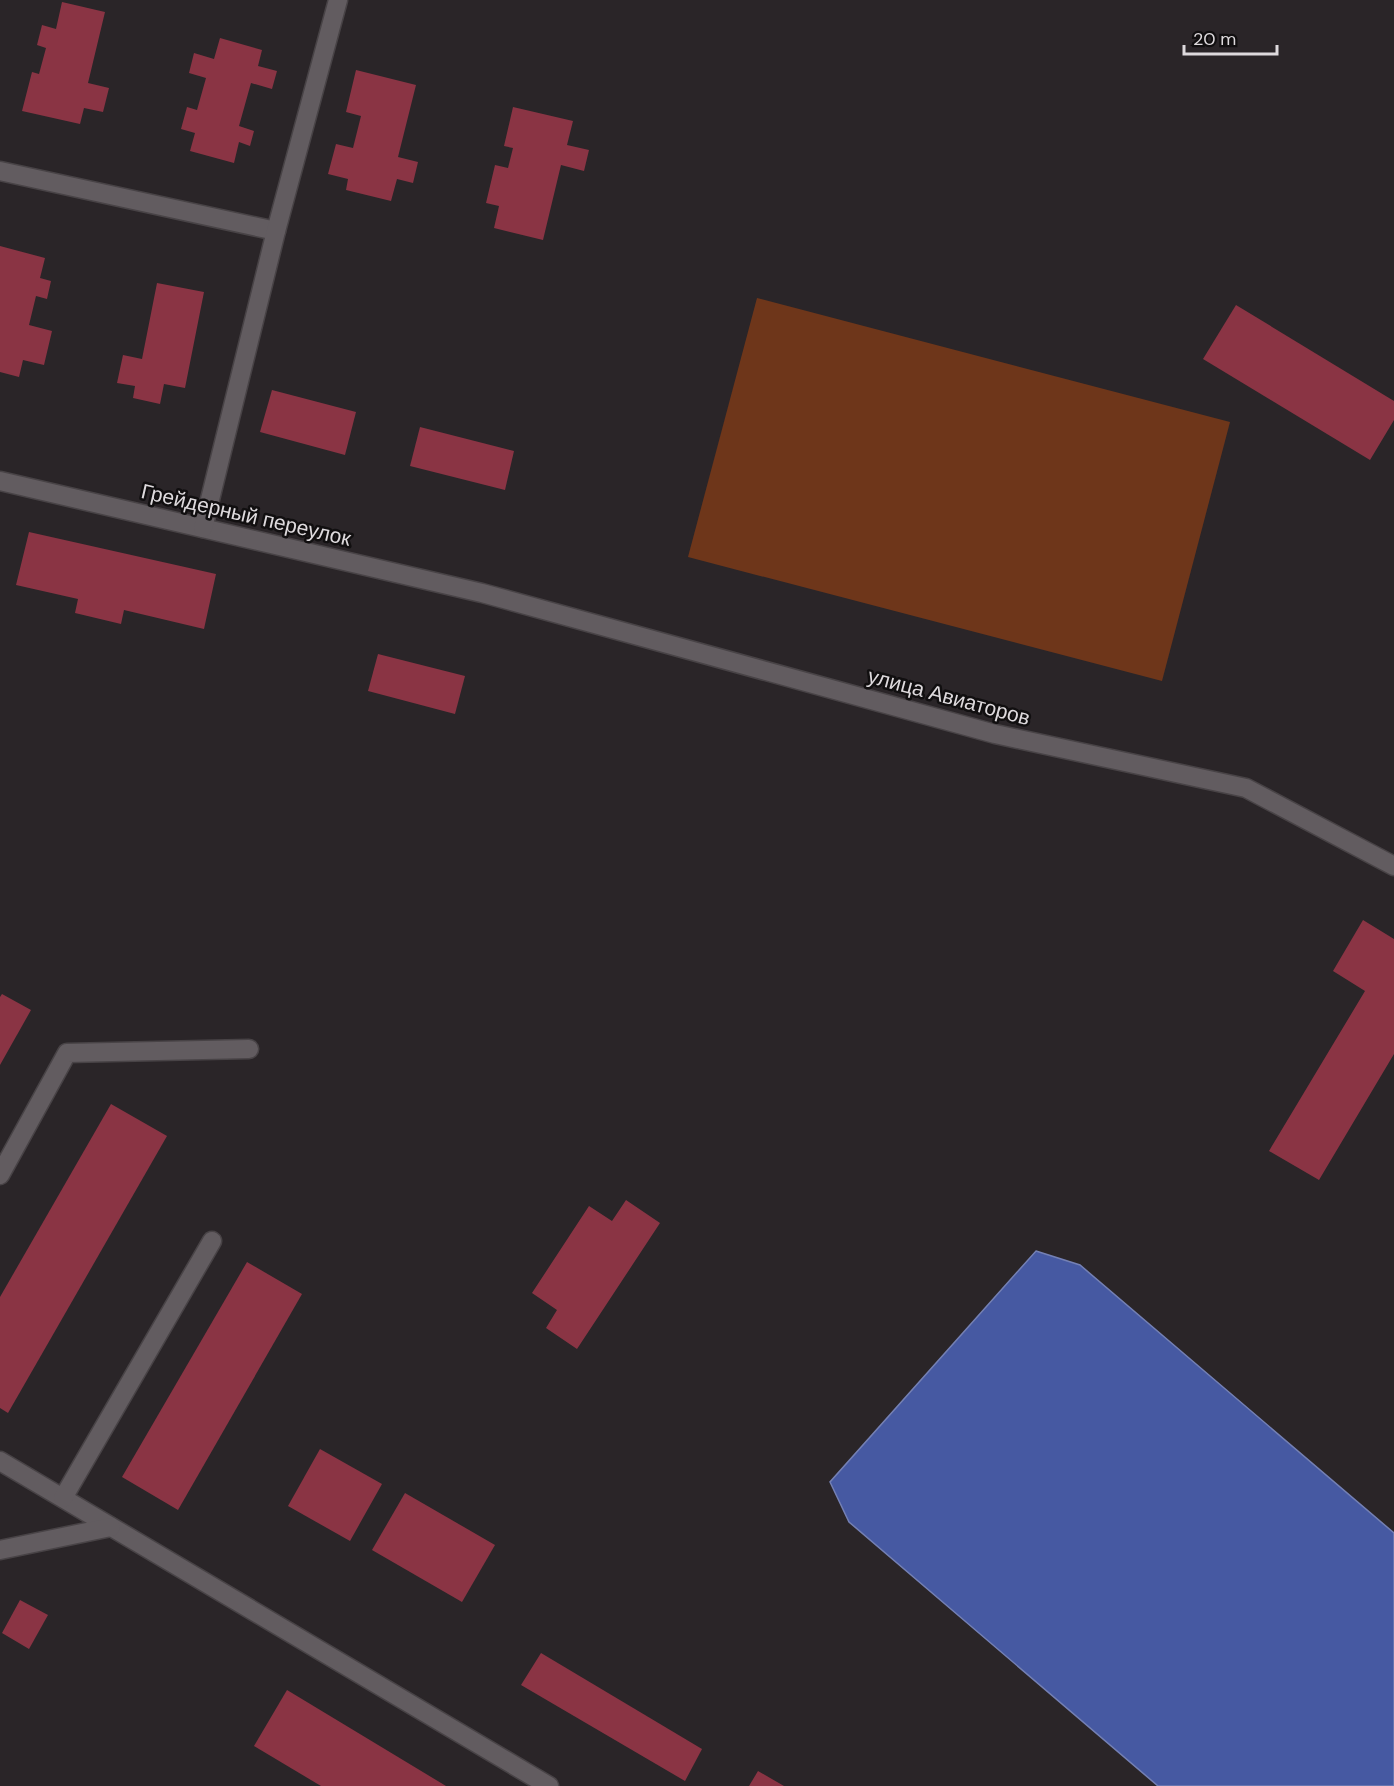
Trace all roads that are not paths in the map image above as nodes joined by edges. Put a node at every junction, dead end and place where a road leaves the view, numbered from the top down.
1 (338, 0) edge
2 (0, 171) edge
3 (276, 231) junction
4 (0, 481) edge
5 (203, 528) junction
6 (482, 593) joint
7 (1394, 866) edge
8 (249, 1049) dead end
9 (0, 1174) edge
10 (212, 1241) dead end
11 (0, 1461) edge
12 (63, 1498) junction
13 (111, 1527) junction
14 (0, 1550) edge
15 (549, 1786) edge

1 - 3 street
2 - 3 street
3 - 5 street
4 - 5 street, Грейдерный переулок
5 - 6 street, Грейдерный переулок
6 - 7 street, улица Авиаторов
8 - 9 street
10 - 12 street
11 - 12 street
12 - 13 street
13 - 14 street
13 - 15 street

